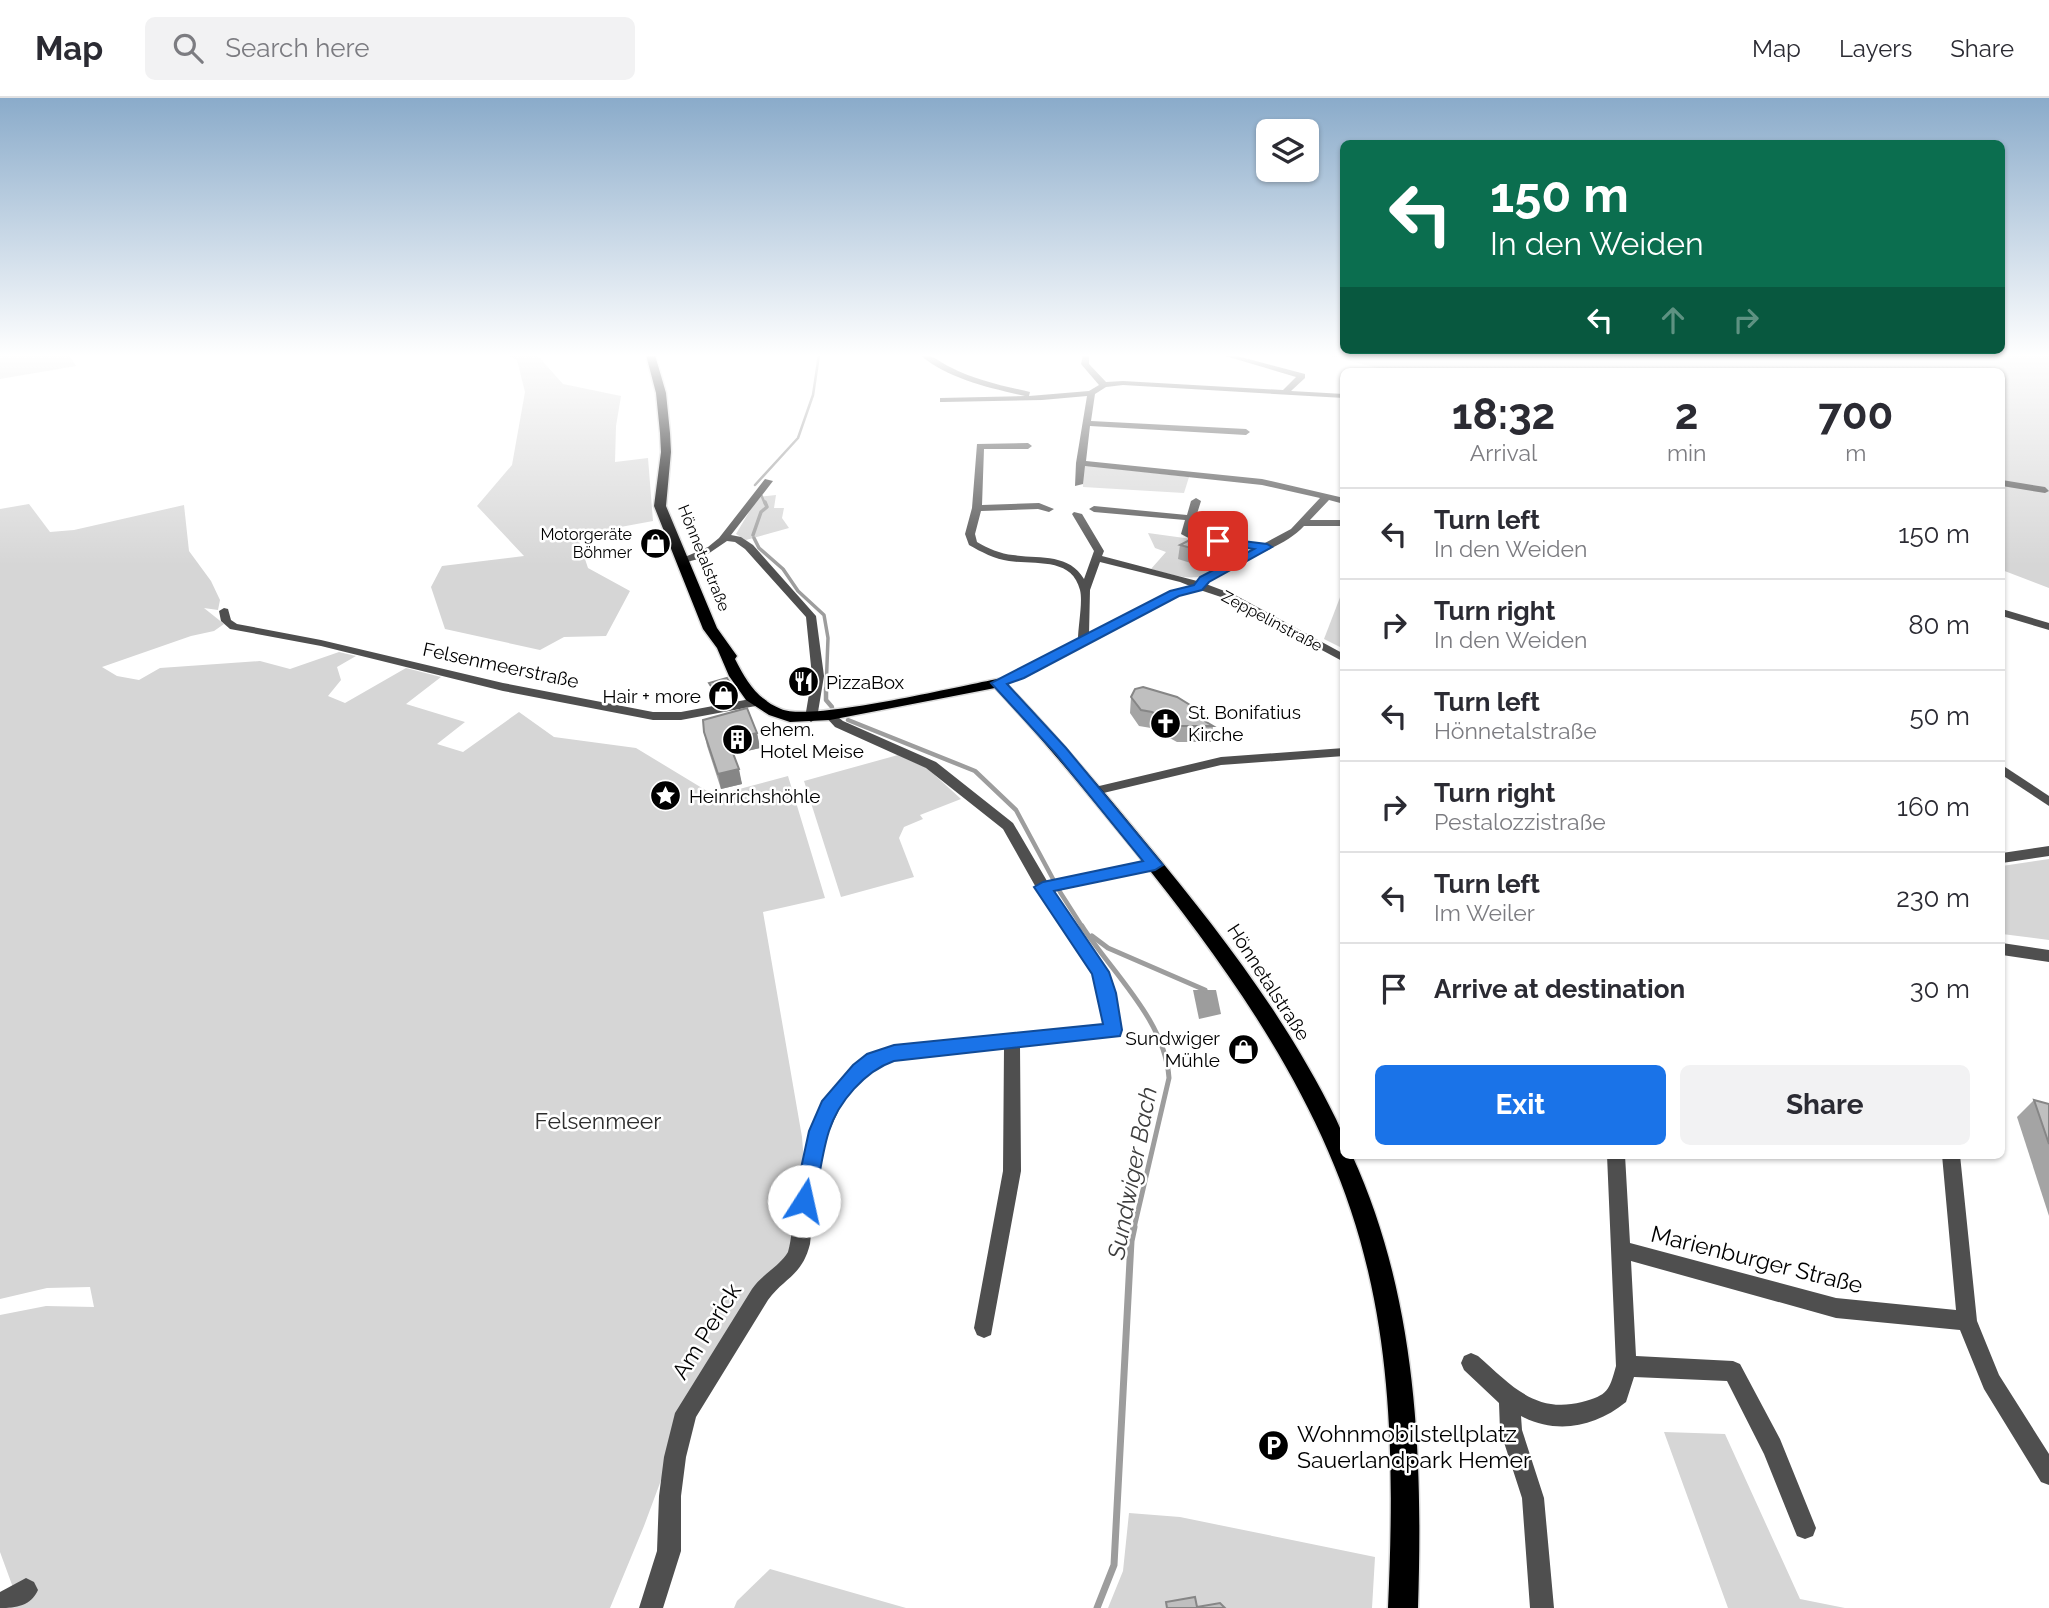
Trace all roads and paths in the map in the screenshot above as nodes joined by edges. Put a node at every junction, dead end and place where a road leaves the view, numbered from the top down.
1 (664, 425) edge
2 (1085, 425) edge
3 (1129, 425) edge
4 (1246, 432) dead end
5 (1028, 446) dead end
6 (1080, 463) junction
7 (768, 481) dead end
8 (2005, 483) edge
9 (1078, 484) dead end
10 (2045, 490) dead end
11 (1327, 496) junction
12 (1340, 500) edge
13 (1196, 501) dead end
14 (976, 508) junction
15 (1049, 509) dead end
16 (1094, 509) dead end
17 (1077, 514) dead end
18 (1190, 518) junction
19 (1304, 523) junction
20 (1340, 523) edge
21 (727, 538) junction
22 (1267, 547) junction
23 (1098, 558) junction
24 (683, 559) junction
25 (1198, 587) junction
26 (1085, 590) junction
27 (224, 611) dead end
28 (2005, 613) edge
29 (2049, 627) edge
30 (1083, 642) junction
31 (1340, 657) edge
32 (998, 683) junction
33 (761, 702) junction
34 (830, 715) junction
35 (811, 718) junction
36 (1340, 752) edge
37 (2005, 771) edge
38 (1095, 791) junction
39 (2049, 802) edge
40 (2049, 851) edge
41 (2005, 858) edge
42 (1155, 865) junction
43 (1045, 887) junction
44 (2005, 949) edge
45 (2049, 956) edge
46 (1012, 1042) junction
47 (1340, 1150) edge
48 (1344, 1159) edge
49 (1616, 1159) edge
50 (1951, 1159) edge
51 (1620, 1249) junction
52 (1967, 1321) junction
53 (985, 1328) dead end
54 (1471, 1363) dead end
55 (1626, 1366) junction
56 (1509, 1398) junction
57 (2049, 1474) edge
58 (1805, 1528) dead end
59 (26, 1590) dead end
60 (0, 1605) edge
61 (651, 1608) edge
62 (1403, 1608) edge
63 (1542, 1608) edge

1 - 24 main road, Hönnetalstraße
2 - 6 street
3 - 4 street
5 - 14 street
6 - 9 street
6 - 11 street
7 - 21 street
8 - 10 street
11 - 12 street
11 - 19 street
13 - 18 street
14 - 15 street
14 - 26 street
16 - 18 street
17 - 23 street
18 - 22 street
19 - 20 street
19 - 22 street
21 - 24 street
21 - 35 street
22 - 25 street
23 - 25 street, Zeppelinstraße
23 - 26 street
24 - 33 main road, Hönnetalstraße
25 - 30 street
25 - 31 street, Zeppelinstraße
26 - 30 street
27 - 33 street, Felsenmeerstraße
28 - 29 street
30 - 32 street
32 - 34 main road, Hönnetalstraße
32 - 38 main road, Hönnetalstraße
33 - 35 main road, Hönnetalstraße
34 - 35 main road, Hönnetalstraße
34 - 43 street
36 - 38 street
37 - 39 street
38 - 42 main road, Hönnetalstraße
40 - 41 street
42 - 43 street
42 - 47 main road, Hönnetalstraße
43 - 46 street, Am Perick
44 - 45 street
46 - 53 street
46 - 61 street, Am Perick
48 - 62 main road, Hönnetalstraße
49 - 51 street
50 - 52 street
51 - 52 street, Marienburger Straße
51 - 55 street
52 - 57 street
54 - 56 street
55 - 56 street
55 - 58 street
56 - 63 street
59 - 60 street

